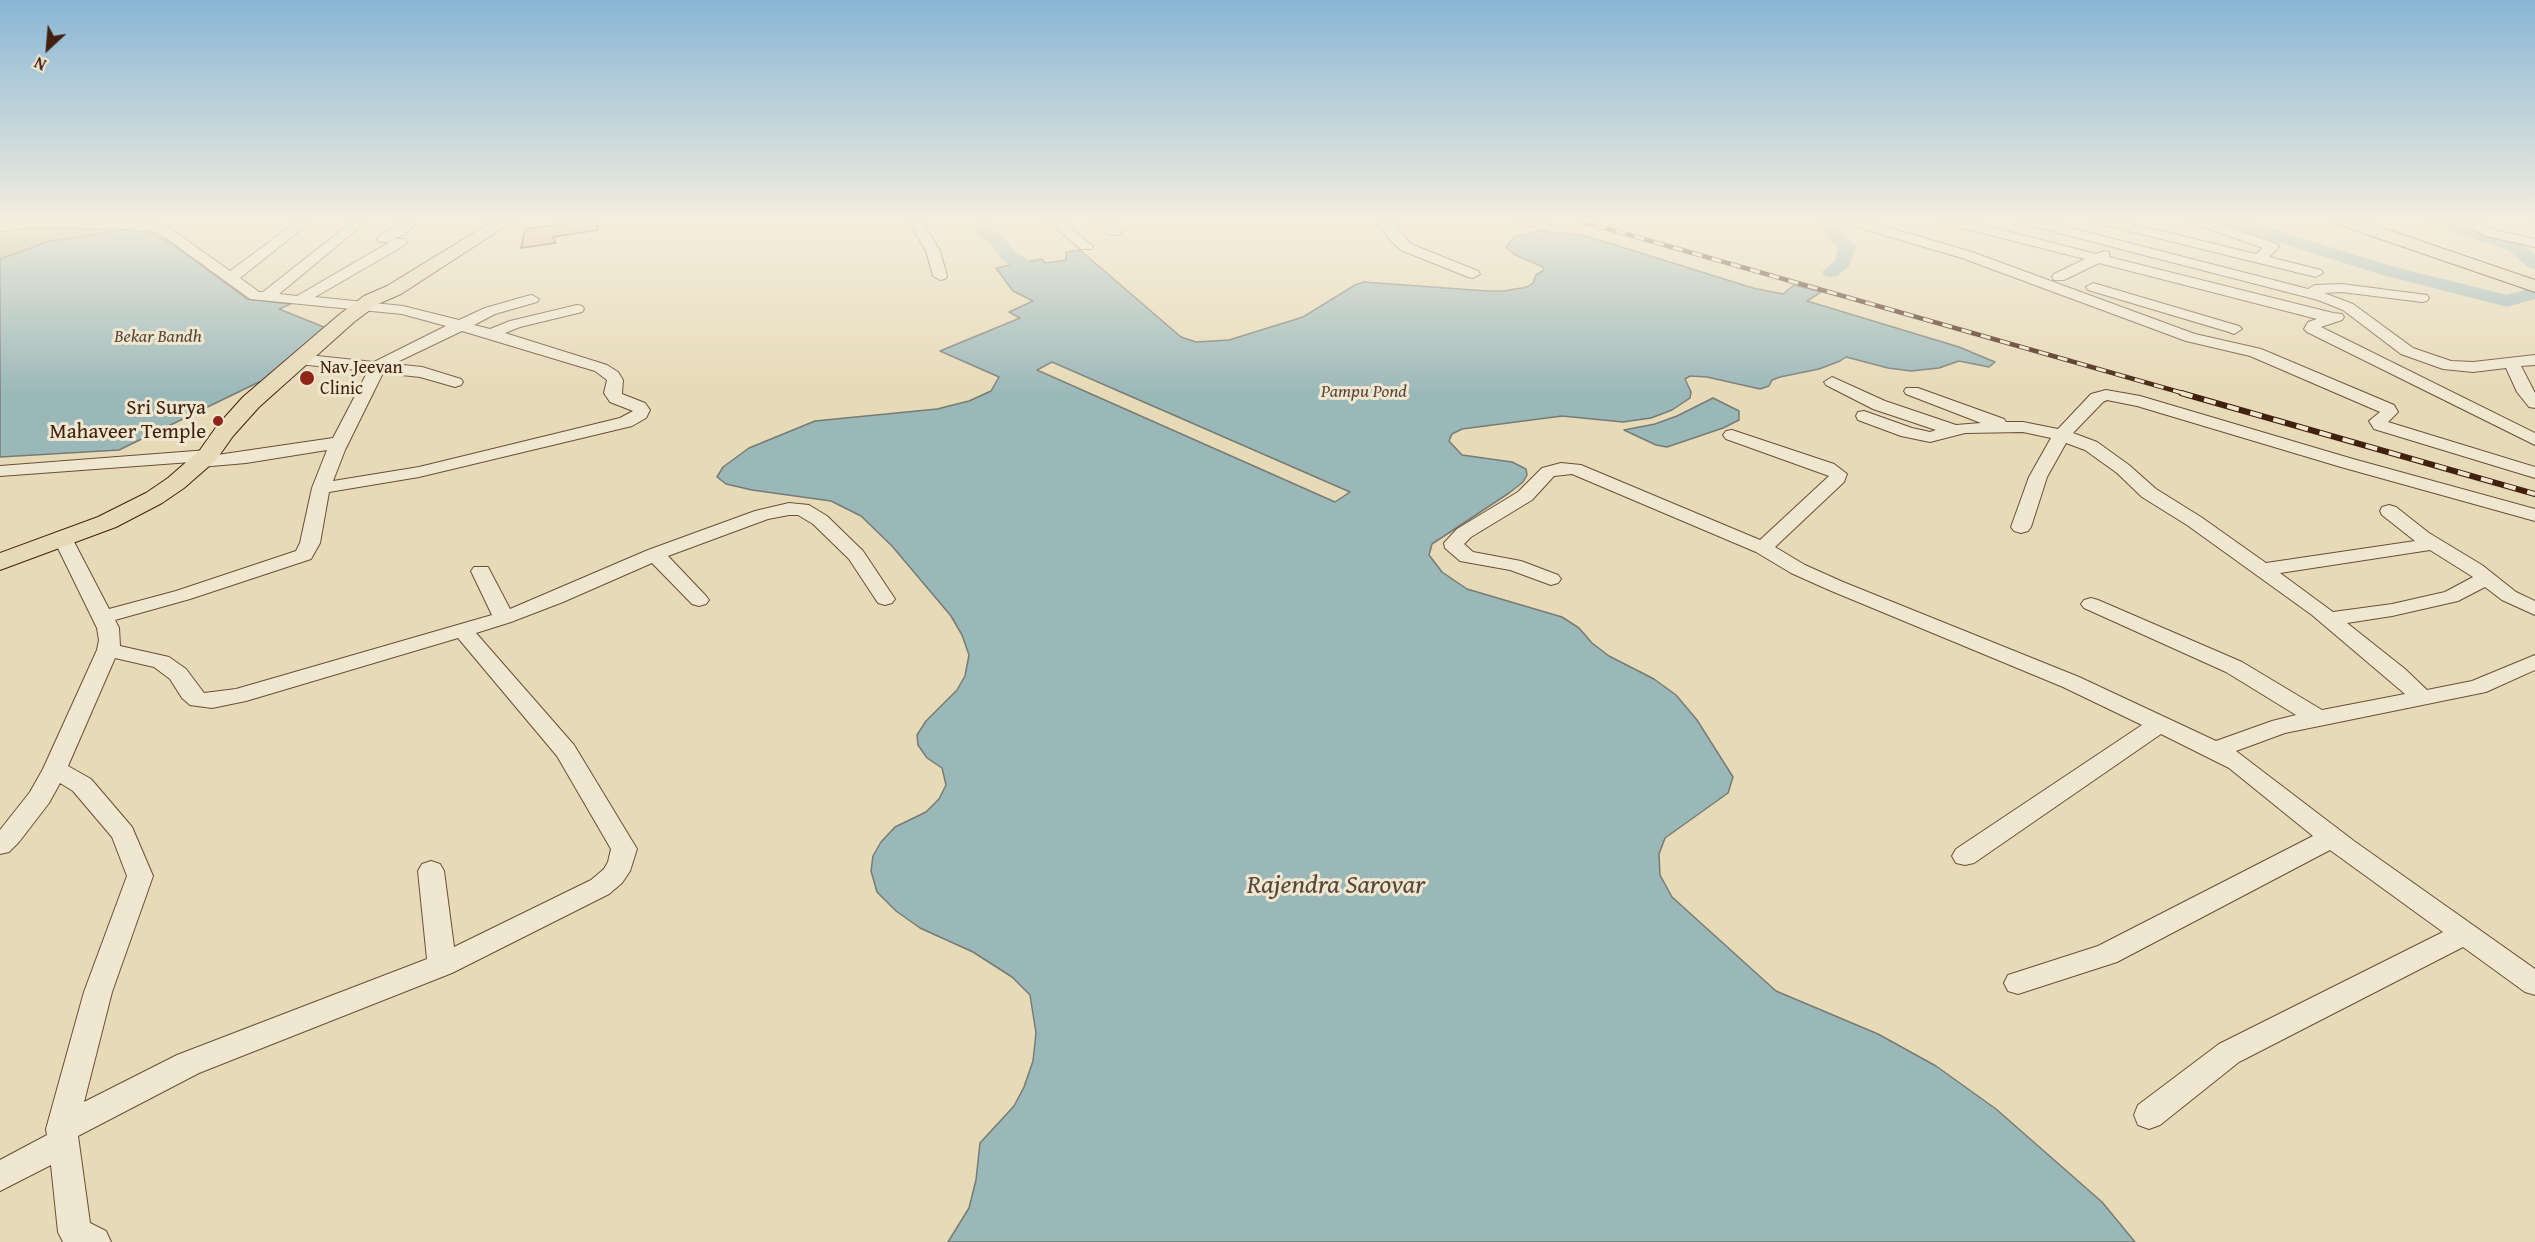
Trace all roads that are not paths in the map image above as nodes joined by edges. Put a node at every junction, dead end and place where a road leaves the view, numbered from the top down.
1 (230, 278) edge
2 (290, 278) edge
3 (338, 278) edge
4 (394, 278) edge
5 (412, 278) edge
6 (2034, 278) edge
7 (2059, 278) edge
8 (2130, 278) edge
9 (2177, 278) edge
10 (2253, 278) edge
11 (2511, 278) edge
12 (2529, 284) edge
13 (2306, 292) junction
14 (265, 298) junction
15 (2422, 298) dead end
16 (532, 299) dead end
17 (298, 301) junction
18 (366, 304) junction
19 (2235, 305) dead end
20 (577, 309) dead end
21 (2354, 311) junction
22 (2333, 318) junction
23 (460, 325) junction
24 (2235, 329) dead end
25 (491, 334) junction
26 (298, 359) junction
27 (2535, 360) edge
28 (2512, 364) junction
29 (378, 367) junction
30 (455, 382) dead end
31 (1832, 382) dead end
32 (1912, 391) dead end
33 (2535, 403) edge
34 (1863, 416) dead end
35 (2004, 426) junction
36 (1953, 430) junction
37 (1732, 435) dead end
38 (2062, 435) junction
39 (2535, 440) edge
40 (342, 442) junction
41 (204, 459) junction
42 (0, 471) edge
43 (2535, 473) edge
44 (321, 488) junction
45 (2388, 511) dead end
46 (2535, 515) edge
47 (2022, 527) dead end
48 (64, 540) junction
49 (2433, 544) junction
50 (1763, 548) junction
51 (655, 554) junction
52 (0, 562) edge
53 (2262, 570) junction
54 (481, 571) dead end
55 (2486, 577) junction
56 (1551, 579) dead end
57 (885, 599) dead end
58 (699, 600) dead end
59 (2091, 604) dead end
60 (2535, 609) edge
61 (103, 617) junction
62 (504, 618) junction
63 (2330, 619) junction
64 (463, 631) junction
65 (108, 650) junction
66 (2535, 662) edge
67 (2422, 698) junction
68 (2319, 719) junction
69 (2160, 723) junction
70 (2215, 750) junction
71 (55, 769) junction
72 (2332, 838) junction
73 (0, 845) edge
74 (1965, 856) dead end
75 (431, 871) dead end
76 (2466, 933) junction
77 (442, 965) junction
78 (2018, 983) dead end
79 (2535, 984) edge
80 (2149, 1115) dead end
81 (63, 1136) junction
82 (0, 1176) edge
83 (94, 1242) edge

1 - 14 street
2 - 14 street
3 - 17 street
4 - 18 main road
5 - 18 main road
6 - 43 street
7 - 24 street
8 - 19 street
9 - 22 street
10 - 13 street
11 - 12 main road
13 - 15 street
13 - 21 street
14 - 17 street
16 - 23 street
17 - 18 street
18 - 23 street
18 - 26 main road
20 - 25 street
21 - 22 street
21 - 28 street
22 - 39 street
23 - 25 street
23 - 29 street
25 - 44 street
26 - 29 street
26 - 41 main road
27 - 28 street
28 - 33 street
29 - 30 street
29 - 40 street
31 - 36 street
32 - 35 street
34 - 36 street
35 - 36 street
35 - 38 street
37 - 50 street
38 - 46 street
38 - 47 street
38 - 53 street
40 - 41 street
40 - 44 street
41 - 42 street
41 - 48 main road
44 - 61 street
45 - 49 street
48 - 52 main road
48 - 61 street
49 - 53 street
49 - 55 street
50 - 56 street
50 - 69 street
51 - 57 street
51 - 58 street
51 - 62 street
53 - 63 street
54 - 62 street
55 - 60 street
55 - 63 street
59 - 68 street
61 - 65 street
62 - 64 street
63 - 67 street
64 - 65 street
64 - 77 street
65 - 71 street
66 - 67 street
67 - 68 street
68 - 70 street
69 - 70 street
69 - 74 street
70 - 72 street
71 - 73 street
71 - 81 street
72 - 76 street
72 - 78 street
75 - 77 street
76 - 79 street
76 - 80 street
77 - 81 street
81 - 82 street
81 - 83 street

